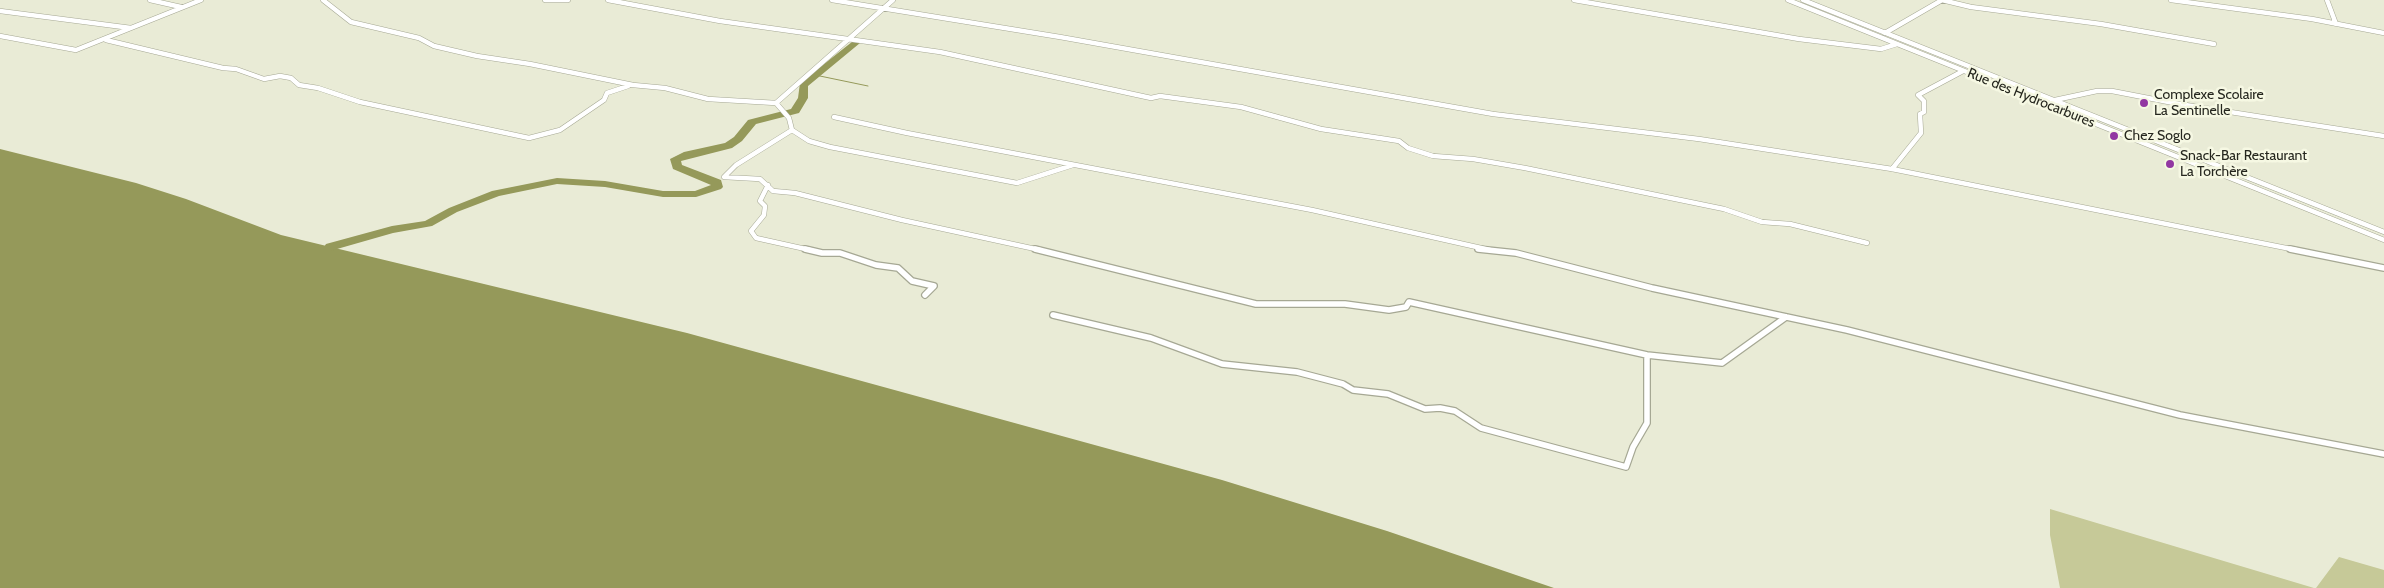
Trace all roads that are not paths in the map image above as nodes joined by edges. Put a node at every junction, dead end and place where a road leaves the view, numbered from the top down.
1 (150, 0) edge
2 (201, 0) edge
3 (323, 0) edge
4 (545, 0) edge
5 (568, 0) edge
6 (608, 0) edge
7 (832, 0) edge
8 (893, 0) edge
9 (1574, 0) edge
10 (1788, 0) edge
11 (1803, 0) edge
12 (1942, 0) edge
13 (2171, 0) edge
14 (2326, 0) edge
15 (181, 7) junction
16 (884, 8) junction
17 (0, 10) edge
18 (2336, 24) junction
19 (133, 28) junction
20 (1886, 33) junction
21 (2384, 33) edge
22 (0, 36) edge
23 (1878, 36) junction
24 (851, 38) junction
25 (106, 40) junction
26 (1897, 44) junction
27 (2214, 44) dead end
28 (1963, 70) junction
29 (633, 85) junction
30 (2054, 100) junction
31 (776, 103) junction
32 (834, 117) dead end
33 (792, 130) junction
34 (2384, 136) edge
35 (1074, 165) junction
36 (1892, 169) junction
37 (768, 185) junction
38 (2384, 232) edge
39 (2384, 240) edge
40 (1867, 243) dead end
41 (2384, 268) edge
42 (925, 295) dead end
43 (1053, 315) dead end
44 (1786, 317) junction
45 (1647, 355) junction
46 (2384, 454) edge

1 - 15 street
2 - 15 street
3 - 29 street
4 - 5 street
6 - 24 street
7 - 16 street
8 - 16 street
9 - 26 street
10 - 23 street, Rue des Hydrocarbures
11 - 20 street
12 - 20 street
12 - 27 street
13 - 18 street
14 - 18 street
15 - 19 street
16 - 24 street
16 - 36 street
17 - 19 street
18 - 21 street
19 - 25 street
20 - 23 street
20 - 30 street
22 - 25 street
23 - 26 street, Rue des Hydrocarbures
24 - 31 street
24 - 40 street
25 - 29 street
26 - 28 street, Rue des Hydrocarbures
28 - 36 street
28 - 39 street, Rue des Hydrocarbures
29 - 31 street
30 - 34 street
30 - 38 street
31 - 33 street
32 - 35 street
33 - 35 street
33 - 37 street
35 - 44 street
36 - 41 street
37 - 42 street
37 - 45 street
43 - 45 street
44 - 45 street
44 - 46 street

